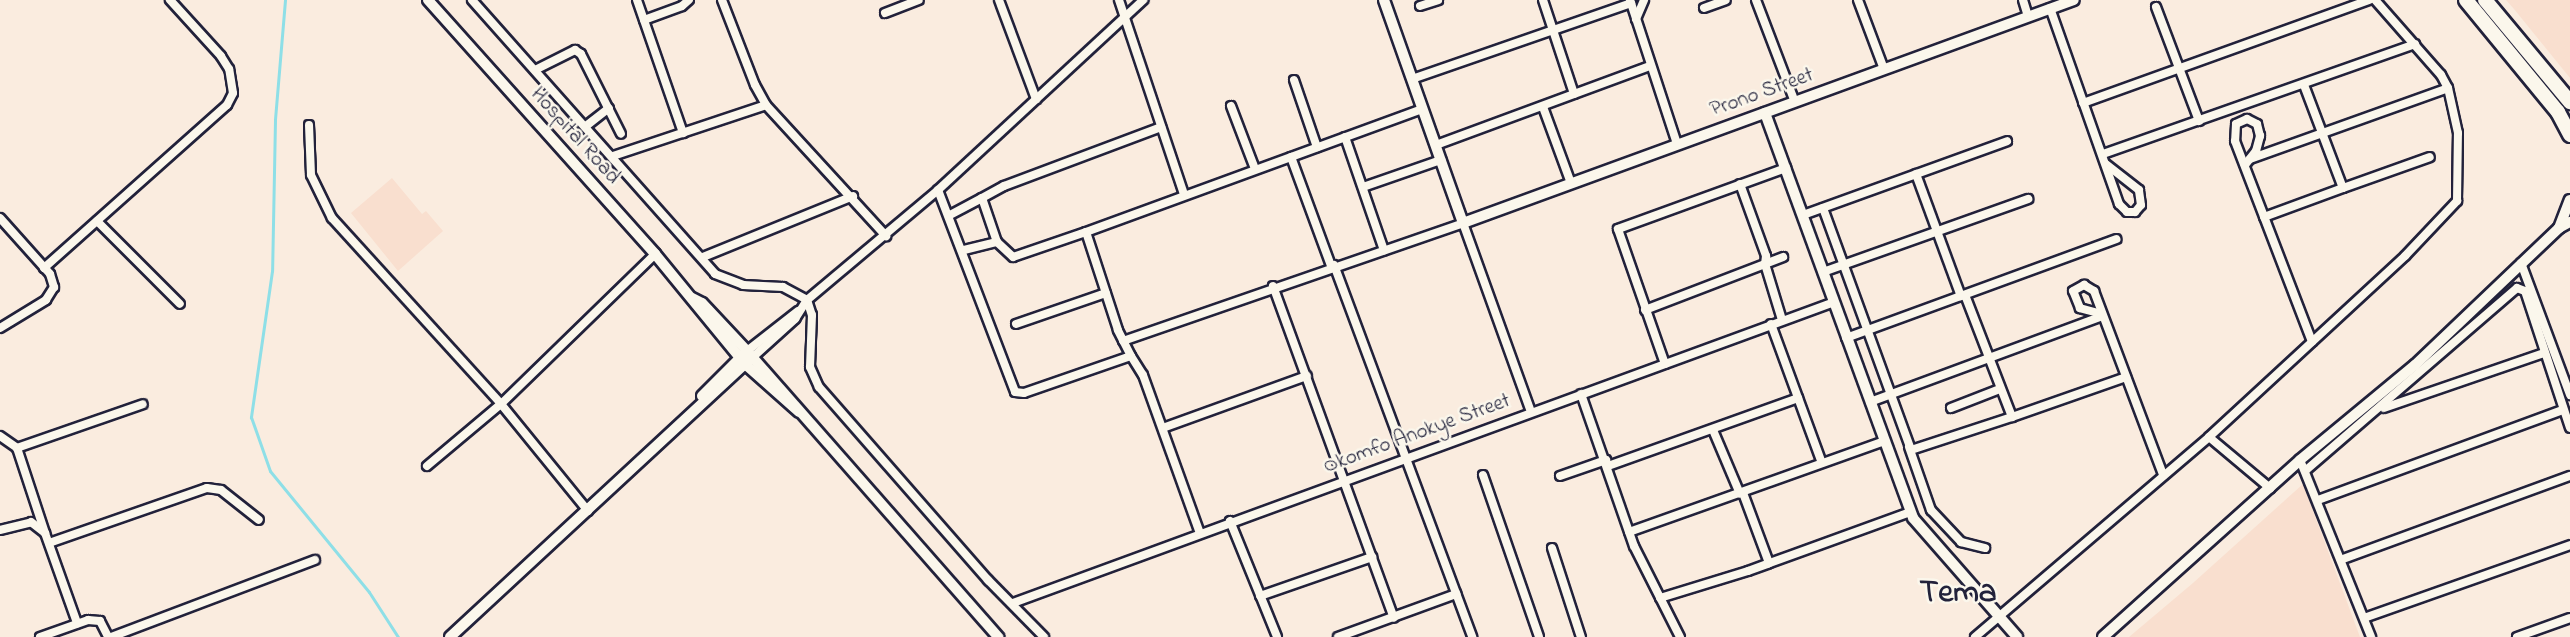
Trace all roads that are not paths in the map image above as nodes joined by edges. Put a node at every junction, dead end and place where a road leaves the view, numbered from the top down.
1 (170, 0) edge
2 (428, 0) edge
3 (472, 0) edge
4 (637, 0) edge
5 (689, 0) edge
6 (722, 0) edge
7 (919, 0) edge
8 (999, 0) edge
9 (1119, 0) edge
10 (1143, 0) edge
11 (1384, 0) edge
12 (1438, 0) edge
13 (1543, 0) edge
14 (1612, 0) edge
15 (1644, 0) edge
16 (1726, 0) edge
17 (1756, 0) edge
18 (1858, 0) edge
19 (2022, 0) edge
20 (2074, 0) edge
21 (2369, 0) edge
22 (2375, 0) edge
23 (2466, 0) edge
24 (2485, 0) edge
25 (1630, 2) edge
26 (1420, 6) dead end
27 (2156, 7) dead end
28 (1704, 8) dead end
29 (2050, 8) junction
30 (1615, 9) junction
31 (885, 13) dead end
32 (1124, 16) junction
33 (2028, 16) junction
34 (1636, 19) junction
35 (644, 20) junction
36 (1554, 30) junction
37 (2415, 44) junction
38 (1650, 66) junction
39 (2178, 68) junction
40 (1884, 69) junction
41 (535, 70) junction
42 (1413, 79) junction
43 (1294, 80) dead end
44 (2304, 85) junction
45 (2448, 88) junction
46 (1574, 94) junction
47 (1036, 99) junction
48 (1795, 102) junction
49 (2570, 102) edge
50 (2084, 103) junction
51 (766, 105) junction
52 (1231, 106) dead end
53 (1543, 107) junction
54 (609, 108) junction
55 (1422, 109) junction
56 (1765, 113) junction
57 (2199, 121) junction
58 (309, 125) dead end
59 (586, 126) junction
60 (1161, 127) junction
61 (683, 133) junction
62 (621, 134) dead end
63 (2322, 134) junction
64 (2570, 135) edge
65 (1345, 137) junction
66 (2007, 141) dead end
67 (1677, 144) junction
68 (1436, 145) junction
69 (1317, 147) junction
70 (2103, 154) junction
71 (613, 156) junction
72 (1291, 156) junction
73 (2430, 157) dead end
74 (1441, 160) junction
75 (2247, 163) junction
76 (2106, 164) junction
77 (1786, 168) junction
78 (1255, 169) junction
79 (1916, 174) junction
80 (1572, 183) junction
81 (1740, 184) junction
82 (1364, 187) junction
83 (2343, 188) junction
84 (938, 190) junction
85 (1184, 194) junction
86 (852, 196) junction
87 (982, 198) junction
88 (2028, 199) dead end
89 (2570, 200) edge
90 (1823, 208) junction
91 (950, 215) junction
92 (1803, 216) junction
93 (2264, 216) junction
94 (0, 218) edge
95 (97, 221) junction
96 (2570, 222) edge
97 (1463, 223) junction
98 (2559, 228) junction
99 (1086, 232) junction
100 (1937, 232) junction
101 (886, 236) junction
102 (2116, 239) dead end
103 (997, 242) junction
104 (964, 250) junction
105 (1384, 250) junction
106 (655, 254) junction
107 (1783, 256) dead end
108 (703, 257) junction
109 (2521, 263) junction
110 (1765, 264) junction
111 (1843, 265) junction
112 (1333, 266) junction
113 (44, 267) junction
114 (1823, 272) junction
115 (1273, 286) junction
116 (1106, 293) junction
117 (1963, 295) junction
118 (807, 300) junction
119 (1834, 302) junction
120 (180, 304) dead end
121 (1646, 310) junction
122 (1782, 320) junction
123 (1016, 324) dead end
124 (1771, 324) junction
125 (0, 328) edge
126 (1866, 330) junction
127 (1846, 338) junction
128 (1123, 341) junction
129 (2312, 342) junction
130 (2544, 353) junction
131 (1131, 356) junction
132 (746, 357) junction
133 (1989, 358) junction
134 (1665, 364) junction
135 (1307, 376) junction
136 (2126, 376) junction
137 (2000, 389) junction
138 (1581, 394) junction
139 (1890, 395) junction
140 (2570, 395) edge
141 (1798, 398) junction
142 (1869, 402) junction
143 (143, 404) dead end
144 (501, 404) junction
145 (1951, 408) dead end
146 (2381, 409) junction
147 (2563, 410) junction
148 (1531, 412) junction
149 (2012, 417) junction
150 (1163, 428) junction
151 (2570, 428) edge
152 (1713, 430) junction
153 (0, 436) edge
154 (2209, 436) junction
155 (1885, 441) junction
156 (1909, 447) junction
157 (17, 448) junction
158 (1408, 458) junction
159 (2300, 460) junction
160 (1607, 463) junction
161 (1822, 463) junction
162 (427, 466) dead end
163 (2305, 471) junction
164 (1483, 475) dead end
165 (2163, 475) junction
166 (1560, 476) dead end
167 (2570, 476) edge
168 (1344, 480) junction
169 (2270, 488) junction
170 (1741, 494) junction
171 (2318, 500) junction
172 (588, 512) junction
173 (1910, 512) junction
174 (259, 520) dead end
175 (1230, 521) junction
176 (0, 530) edge
177 (1629, 532) junction
178 (45, 533) junction
179 (1200, 533) junction
180 (49, 543) junction
181 (2570, 545) edge
182 (1552, 548) dead end
183 (1985, 548) dead end
184 (1372, 557) junction
185 (2343, 559) junction
186 (315, 560) dead end
187 (1769, 563) junction
188 (1456, 594) junction
189 (1260, 596) junction
190 (1660, 598) junction
191 (1013, 603) junction
192 (1997, 616) junction
193 (1394, 618) junction
194 (2364, 618) junction
195 (2570, 618) edge
196 (77, 623) junction
197 (40, 637) edge
198 (110, 637) edge
199 (450, 637) edge
200 (998, 637) edge
201 (1044, 637) edge
202 (1277, 637) edge
203 (1338, 637) edge
204 (1472, 637) edge
205 (1539, 637) edge
206 (1581, 637) edge
207 (1680, 637) edge
208 (1976, 637) edge
209 (2017, 637) edge
210 (2103, 637) edge
211 (2371, 637) edge
212 (2517, 637) edge

1 - 95 street
2 - 106 street, Hospital Road
3 - 41 street
4 - 35 street
5 - 35 street
6 - 51 street
7 - 31 street
8 - 47 street
9 - 32 street
10 - 32 street
11 - 42 street
12 - 26 street
13 - 36 street
14 - 30 street
15 - 34 street
16 - 28 street
17 - 48 street
18 - 40 street
19 - 33 street
20 - 29 street, Prono Street
21 - 39 street
22 - 37 street
23 - 64 highway
24 - 49 highway
25 - 30 street
25 - 34 street
27 - 39 street
29 - 33 street, Prono Street
29 - 50 street
30 - 36 street
32 - 47 street
32 - 60 street
33 - 40 street, Prono Street
34 - 38 street
35 - 61 street
36 - 42 street
36 - 46 street
37 - 44 street
37 - 45 street
38 - 46 street
38 - 67 street
39 - 50 street
39 - 57 street
40 - 48 street, Prono Street
41 - 54 street
41 - 59 street
42 - 55 street
43 - 69 street
44 - 57 street
44 - 63 street
45 - 63 street
45 - 129 street
46 - 53 street
47 - 84 street
48 - 56 street, Prono Street
50 - 70 street
51 - 61 street
51 - 86 street
52 - 78 street
53 - 68 street
53 - 80 street
54 - 59 street
54 - 62 street
55 - 65 street
55 - 68 street
56 - 67 street, Prono Street
56 - 77 street
57 - 70 street
58 - 144 street
59 - 71 street
60 - 85 street
60 - 87 street
61 - 71 street
63 - 75 street
63 - 83 street
65 - 69 street
65 - 82 street
66 - 79 street
67 - 80 street, Prono Street
68 - 74 street
69 - 72 street
70 - 76 street
71 - 108 street
72 - 78 street
72 - 112 street
73 - 83 street
74 - 82 street
74 - 97 street
75 - 75 street
75 - 93 street
76 - 76 street
77 - 81 street
77 - 92 street
78 - 85 street
79 - 90 street
79 - 100 street
80 - 97 street, Prono Street
81 - 110 street
81 - 121 street
82 - 105 street
83 - 93 street
84 - 91 street
84 - 101 street
85 - 99 street
86 - 101 street
86 - 108 street
87 - 91 street
87 - 103 street
88 - 100 street
89 - 98 street
90 - 92 street
90 - 111 street
91 - 104 street
92 - 114 street
93 - 129 street
94 - 113 street
95 - 113 street
95 - 120 street
96 - 98 street
97 - 105 street
97 - 148 street
98 - 109 street
99 - 103 street
99 - 116 street
100 - 111 street
100 - 117 street
101 - 118 street
102 - 117 street
103 - 104 street
104 - 131 street
105 - 112 street
106 - 132 street, Hospital Road
106 - 144 street
107 - 110 street
108 - 118 street
109 - 140 street
109 - 159 street
110 - 121 street
110 - 122 street
111 - 114 street
111 - 126 street
112 - 115 street
112 - 158 street
113 - 125 street
114 - 119 street
115 - 128 street
115 - 135 street
116 - 123 street
116 - 128 street
117 - 126 street
117 - 133 street
118 - 132 street
118 - 191 street
119 - 122 street, Okomfo Anokye Street
119 - 127 street
121 - 134 street
122 - 124 street, Okomfo Anokye Street
124 - 134 street, Okomfo Anokye Street
124 - 141 street
126 - 127 street
126 - 139 street
127 - 142 street
128 - 131 street
129 - 154 street
130 - 146 street
130 - 146 street
130 - 147 street
131 - 150 street
132 - 172 street
132 - 200 street, Hospital Road
133 - 136 street
133 - 137 street
133 - 139 street
134 - 138 street, Okomfo Anokye Street
135 - 150 street
135 - 168 street
136 - 149 street
136 - 165 street
137 - 145 street
137 - 149 street
138 - 148 street, Okomfo Anokye Street
138 - 160 street
139 - 142 street
139 - 156 street
141 - 152 street
141 - 161 street
142 - 155 street
143 - 157 street
144 - 162 street
144 - 172 street
146 - 163 street
147 - 151 street
147 - 171 street
148 - 158 street, Okomfo Anokye Street
149 - 156 street
150 - 179 street
152 - 160 street
152 - 170 street
153 - 157 street
154 - 165 street
154 - 169 street
155 - 161 street
155 - 173 street
156 - 183 street
157 - 178 street
158 - 168 street, Okomfo Anokye Street
158 - 188 street
159 - 163 street
159 - 169 street
160 - 166 street
160 - 177 street
161 - 170 street
163 - 171 street
164 - 205 street
165 - 192 street
167 - 185 street
168 - 175 street, Okomfo Anokye Street
168 - 184 street
169 - 210 street
170 - 177 street
170 - 187 street
171 - 185 street
172 - 199 street
173 - 187 street
173 - 192 street
174 - 180 street
175 - 179 street, Okomfo Anokye Street
175 - 189 street
176 - 178 street
177 - 190 street
178 - 180 street
179 - 191 street, Okomfo Anokye Street
180 - 196 street
181 - 194 street
182 - 206 street
184 - 189 street
184 - 193 street
185 - 194 street
186 - 198 street
187 - 190 street
188 - 193 street
188 - 204 street
189 - 202 street
190 - 207 street
191 - 201 street
192 - 208 street
192 - 209 street
193 - 203 street
194 - 211 street
195 - 212 street
196 - 197 street
196 - 198 street

